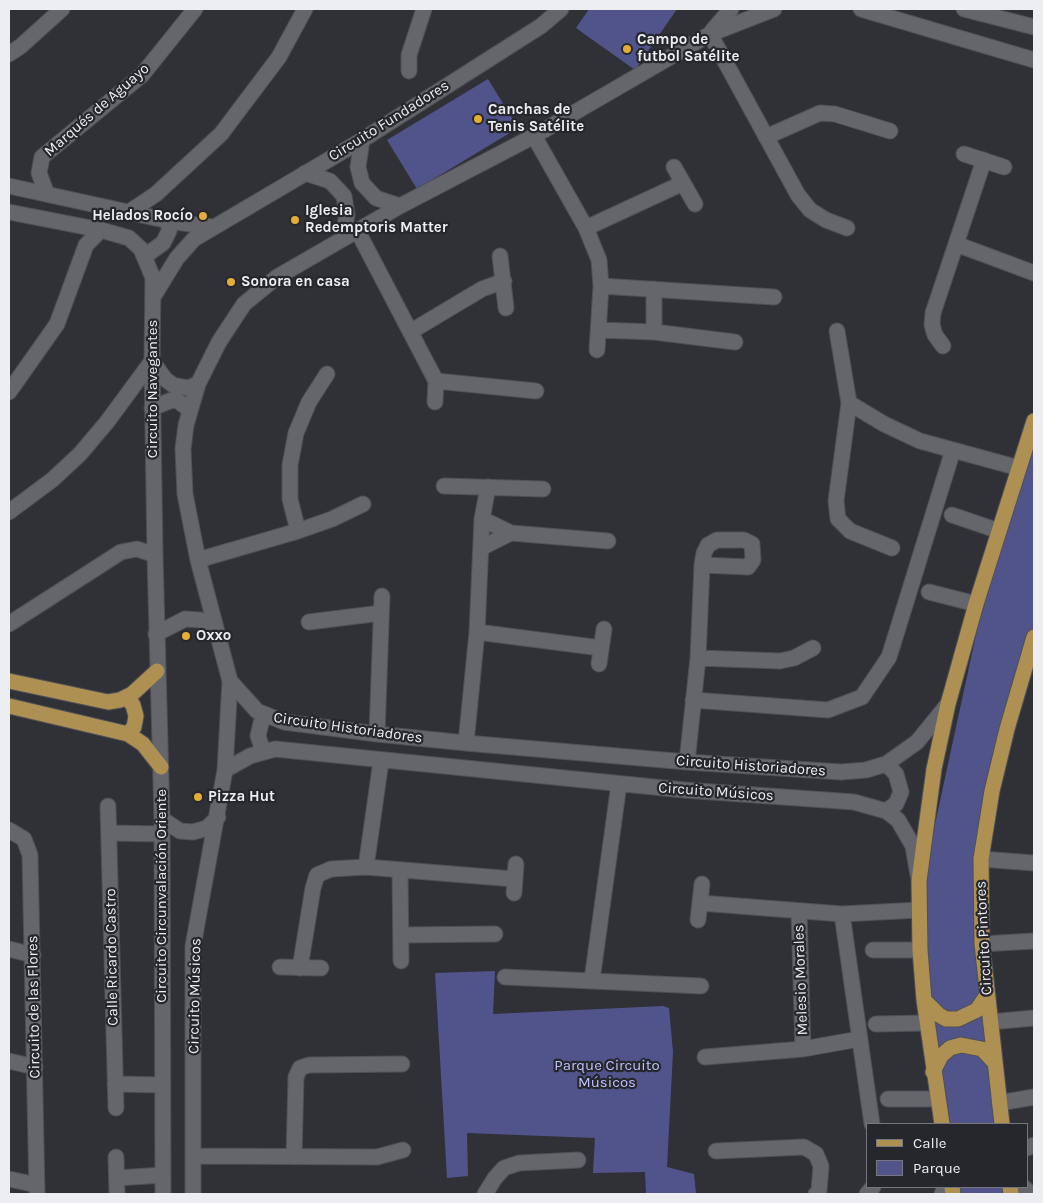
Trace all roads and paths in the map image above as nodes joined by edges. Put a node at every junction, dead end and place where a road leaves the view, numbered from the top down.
1 (62, 9) edge
2 (195, 9) edge
3 (305, 9) edge
4 (424, 9) edge
5 (561, 9) edge
6 (731, 9) edge
7 (774, 9) edge
8 (861, 9) edge
9 (964, 9) edge
10 (1033, 22) edge
11 (710, 34) junction
12 (9, 54) edge
13 (1034, 60) edge
14 (409, 71) dead end
15 (890, 131) dead end
16 (534, 136) junction
17 (766, 137) junction
18 (362, 140) junction
19 (964, 154) dead end
20 (984, 160) junction
21 (674, 167) dead end
22 (1004, 167) dead end
23 (305, 173) junction
24 (683, 183) junction
25 (9, 186) edge
26 (47, 194) junction
27 (695, 204) dead end
28 (400, 206) junction
29 (9, 212) edge
30 (129, 212) junction
31 (169, 221) junction
32 (212, 227) junction
33 (586, 228) junction
34 (847, 228) dead end
35 (101, 230) junction
36 (357, 230) junction
37 (342, 239) junction
38 (956, 244) junction
39 (145, 256) junction
40 (500, 256) dead end
41 (1034, 274) edge
42 (504, 281) junction
43 (600, 286) junction
44 (654, 289) junction
45 (154, 297) junction
46 (774, 297) dead end
47 (506, 308) dead end
48 (599, 330) junction
49 (837, 331) dead end
50 (410, 332) junction
51 (654, 332) junction
52 (735, 342) dead end
53 (943, 346) dead end
54 (597, 350) dead end
55 (152, 361) junction
56 (327, 374) dead end
57 (436, 381) junction
58 (198, 384) junction
59 (536, 391) dead end
60 (9, 392) edge
61 (435, 402) dead end
62 (849, 403) junction
63 (152, 408) junction
64 (190, 410) junction
65 (1034, 421) edge
66 (953, 450) junction
67 (1019, 468) junction
68 (444, 486) dead end
69 (488, 487) junction
70 (543, 489) dead end
71 (363, 504) dead end
72 (9, 512) edge
73 (952, 515) dead end
74 (482, 519) junction
75 (298, 531) junction
76 (999, 531) junction
77 (511, 533) junction
78 (608, 541) dead end
79 (481, 548) junction
80 (892, 548) dead end
81 (155, 556) junction
82 (198, 560) junction
83 (702, 565) dead end
84 (929, 592) dead end
85 (382, 596) dead end
86 (976, 604) junction
87 (381, 613) junction
88 (309, 622) dead end
89 (9, 624) edge
90 (216, 629) junction
91 (604, 629) dead end
92 (478, 632) junction
93 (156, 634) junction
94 (1034, 637) edge
95 (601, 648) junction
96 (813, 648) dead end
97 (698, 658) junction
98 (599, 664) dead end
99 (156, 670) junction
100 (9, 681) edge
101 (230, 681) junction
102 (126, 697) junction
103 (693, 700) junction
104 (948, 704) junction
105 (9, 706) edge
106 (266, 716) junction
107 (128, 734) junction
108 (378, 734) junction
109 (466, 742) junction
110 (263, 751) junction
111 (381, 761) junction
112 (687, 762) junction
113 (886, 764) junction
114 (161, 767) junction
115 (225, 770) junction
116 (619, 784) junction
117 (108, 806) dead end
118 (886, 812) junction
119 (218, 817) junction
120 (162, 827) junction
121 (9, 830) edge
122 (109, 833) junction
123 (981, 859) junction
124 (1034, 863) edge
125 (516, 864) dead end
126 (366, 867) junction
127 (400, 870) junction
128 (920, 881) junction
129 (702, 884) dead end
130 (700, 903) junction
131 (919, 910) junction
132 (798, 912) junction
133 (842, 914) junction
134 (698, 920) dead end
135 (495, 934) dead end
136 (401, 935) junction
137 (1034, 941) edge
138 (982, 944) junction
139 (9, 949) edge
140 (873, 950) dead end
141 (920, 950) junction
142 (33, 955) junction
143 (401, 961) dead end
144 (280, 967) dead end
145 (300, 968) junction
146 (321, 968) dead end
147 (505, 978) dead end
148 (592, 980) junction
149 (701, 986) dead end
150 (988, 995) junction
151 (924, 1000) junction
152 (1034, 1018) edge
153 (990, 1022) junction
154 (926, 1023) junction
155 (876, 1024) dead end
156 (859, 1039) junction
157 (803, 1049) junction
158 (705, 1057) dead end
159 (9, 1061) edge
160 (994, 1062) junction
161 (402, 1064) dead end
162 (34, 1067) junction
163 (933, 1073) junction
164 (115, 1084) junction
165 (163, 1085) junction
166 (1034, 1097) edge
167 (937, 1098) junction
168 (888, 1099) dead end
169 (999, 1103) junction
170 (116, 1108) dead end
171 (872, 1123) edge
172 (942, 1123) edge
173 (1002, 1123) edge
174 (403, 1150) dead end
175 (716, 1151) dead end
176 (194, 1156) junction
177 (116, 1157) dead end
178 (294, 1158) junction
179 (578, 1160) dead end
180 (163, 1175) junction
181 (116, 1178) junction
182 (9, 1179) edge
183 (37, 1190) edge
184 (819, 1193) edge
185 (117, 1194) edge
186 (163, 1194) edge
187 (193, 1194) edge
188 (485, 1194) edge

1 - 12 street
2 - 26 street, Marqués de Aguayo
3 - 30 street
4 - 14 street
5 - 18 street, Circuito Fundadores
6 - 11 street
7 - 11 street, Circuito Historiadores
8 - 13 street
9 - 10 street
11 - 16 street, Circuito Historiadores
11 - 17 street
15 - 17 street
16 - 28 street, Circuito Historiadores
16 - 33 street
17 - 34 street
18 - 23 street, Circuito Fundadores
18 - 28 street
19 - 20 street
20 - 22 street
20 - 38 street
21 - 24 street
23 - 32 street, Circuito Fundadores
23 - 37 street
24 - 27 street
24 - 33 street
25 - 26 street
26 - 30 street
28 - 36 street, Circuito Historiadores
29 - 35 street, Circuito Navegantes
30 - 31 street
31 - 32 street
31 - 39 street
32 - 45 street, Circuito Fundadores
33 - 43 street
35 - 39 street, Circuito Navegantes
35 - 60 street
36 - 37 street, Circuito Historiadores
36 - 50 street
37 - 58 street, Circuito Historiadores
38 - 41 street
38 - 53 street
39 - 45 street, Circuito Navegantes
40 - 42 street
42 - 47 street
42 - 50 street
43 - 44 street
43 - 48 street
44 - 46 street
44 - 51 street
45 - 55 street, Circuito Navegantes
48 - 51 street
48 - 54 street
49 - 62 street
50 - 57 street
51 - 52 street
55 - 58 street
55 - 63 street, Circuito Navegantes
55 - 72 street
56 - 75 street
57 - 59 street
57 - 61 street
58 - 64 street, Circuito Historiadores
62 - 66 street
62 - 80 street
63 - 64 street
63 - 81 street, Circuito Navegantes
64 - 82 street, Circuito Historiadores
65 - 67 main road, Circuito Historiadores
66 - 67 street
66 - 103 street
67 - 76 main road, Circuito Historiadores
68 - 69 street
69 - 70 street
69 - 74 street
71 - 75 street
73 - 76 street
74 - 77 street
74 - 79 street
75 - 82 street
76 - 86 main road, Circuito Historiadores
77 - 78 street
77 - 79 street
79 - 92 street
81 - 89 street
81 - 93 street, Circuito Navegantes
82 - 90 street, Circuito Historiadores
83 - 97 street
84 - 86 street
85 - 87 street
86 - 104 main road, Circuito Historiadores
87 - 88 street
87 - 108 street
90 - 93 street
90 - 101 street, Circuito Historiadores
91 - 95 street
92 - 95 street
92 - 109 street
93 - 99 street, Circuito Navegantes
94 - 123 main road, Circuito Pintores
95 - 98 street
96 - 97 street
97 - 103 street
99 - 102 main road
99 - 114 street, Circuito Navegantes
100 - 102 main road
101 - 106 street, Circuito Historiadores
101 - 115 street, Circuito Músicos
102 - 107 main road
103 - 112 street
104 - 113 street, Circuito Historiadores
104 - 128 main road, Circuito Historiadores
105 - 107 main road, Circuito Circunvalación Oriente
106 - 108 street, Circuito Historiadores
106 - 110 street
107 - 114 main road, Circuito Circunvalación Oriente
108 - 109 street, Circuito Historiadores
109 - 112 street, Circuito Historiadores
110 - 111 street, Circuito Músicos
110 - 115 street, Circuito Músicos
111 - 116 street, Circuito Músicos
111 - 126 street
112 - 113 street, Circuito Historiadores
113 - 118 street
114 - 120 street, Circuito Circunvalación Oriente
115 - 119 street, Circuito Músicos
116 - 118 street, Circuito Músicos
116 - 148 street
117 - 122 street, Calle Ricardo Castro
118 - 128 street, Circuito Músicos
119 - 120 street
119 - 176 street, Circuito Músicos
120 - 122 street
120 - 165 street, Circuito Circunvalación Oriente
121 - 142 street, Circuito de las Flores
122 - 164 street, Calle Ricardo Castro
123 - 124 street
123 - 138 main road, Circuito Pintores
125 - 127 street
126 - 127 street
126 - 145 street
127 - 136 street
128 - 131 main road, Circuito Músicos
129 - 130 street
130 - 132 street
130 - 134 street
131 - 133 street
131 - 141 main road, Circuito Músicos
132 - 133 street
132 - 157 street, Melesio Morales
133 - 156 street
135 - 136 street
136 - 143 street
137 - 138 street
138 - 150 main road, Circuito Pintores
139 - 142 street
140 - 141 street
141 - 151 main road, Circuito Músicos
142 - 162 street, Circuito de las Flores
144 - 145 street
145 - 146 street
147 - 148 street
148 - 149 street
150 - 151 main road
150 - 153 main road, Circuito Pintores
151 - 154 main road, Circuito Músicos
152 - 153 street
153 - 160 main road, Circuito Pintores
154 - 155 street
154 - 163 main road, Circuito Músicos
156 - 157 street, Melesio Morales
156 - 171 street
157 - 158 street, Melesio Morales
159 - 162 street
160 - 163 main road
160 - 169 main road, Circuito Pintores
161 - 178 street
162 - 183 street, Circuito de las Flores
163 - 167 main road, Circuito Músicos
164 - 165 street
164 - 170 street, Calle Ricardo Castro
165 - 180 street, Circuito Circunvalación Oriente
166 - 169 street
167 - 168 street
167 - 172 main road, Circuito Músicos
169 - 173 main road, Circuito Pintores
174 - 178 street
175 - 184 street
176 - 178 street
176 - 187 street, Circuito Músicos
177 - 181 street
179 - 188 street
180 - 181 street
180 - 186 street, Circuito Circunvalación Oriente
181 - 185 street
182 - 183 street

